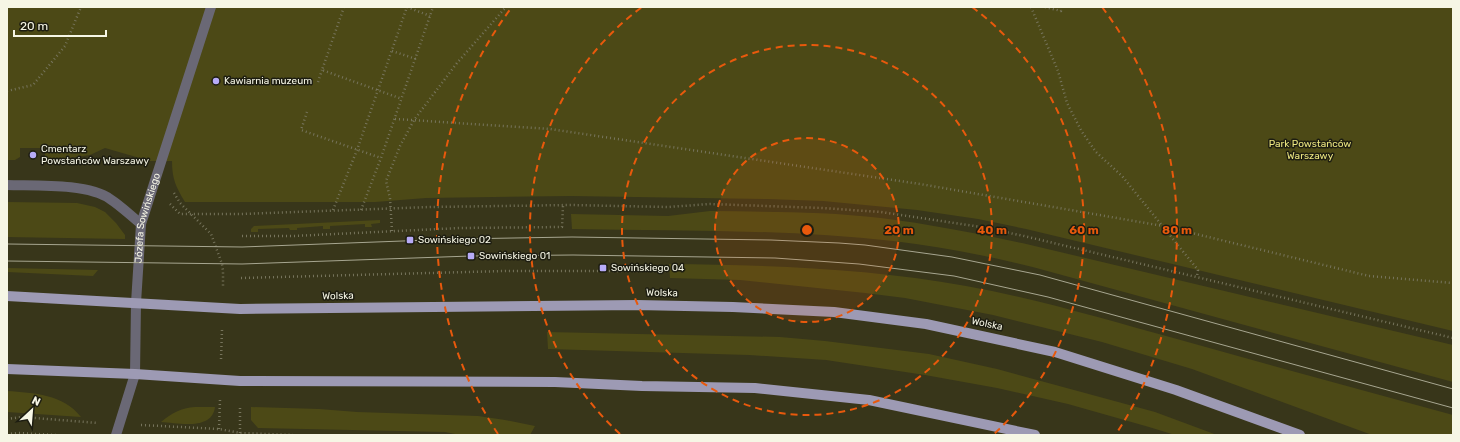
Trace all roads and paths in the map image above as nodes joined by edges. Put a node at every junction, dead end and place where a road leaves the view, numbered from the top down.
1 (81, 7) edge
2 (211, 7) edge
3 (344, 7) edge
4 (407, 7) edge
5 (433, 7) edge
6 (506, 7) edge
7 (1032, 7) edge
8 (1045, 7) edge
9 (1062, 7) edge
10 (430, 16) junction
11 (392, 51) junction
12 (416, 59) junction
13 (322, 70) junction
14 (318, 82) dead end
15 (378, 90) junction
16 (7, 91) edge
17 (402, 99) junction
18 (307, 112) dead end
19 (395, 119) junction
20 (414, 120) junction
21 (357, 150) junction
22 (381, 158) junction
23 (7, 185) edge
24 (173, 191) dead end
25 (166, 199) dead end
26 (562, 206) junction
27 (390, 209) junction
28 (333, 210) junction
29 (361, 210) junction
30 (192, 214) junction
31 (141, 224) junction
32 (1163, 226) junction
33 (392, 231) junction
34 (242, 236) dead end
35 (214, 239) dead end
36 (670, 272) dead end
37 (1197, 276) junction
38 (241, 278) dead end
39 (1453, 283) edge
40 (7, 296) edge
41 (136, 303) junction
42 (1453, 338) edge
43 (7, 369) edge
44 (135, 374) junction
45 (220, 406) dead end
46 (240, 406) dead end
47 (7, 419) edge
48 (81, 422) dead end
49 (161, 426) dead end
50 (219, 430) junction
51 (7, 434) edge
52 (240, 434) edge
53 (56, 435) edge
54 (116, 435) edge
55 (293, 435) edge
56 (1035, 435) edge
57 (1300, 435) edge

1 - 16 path
2 - 31 street, Józefa Sowińskiego
3 - 13 path
4 - 10 path
4 - 11 path
5 - 10 path
6 - 20 path
7 - 32 path
8 - 9 path
10 - 12 path
11 - 12 path
11 - 15 path
12 - 17 path
13 - 14 path
13 - 15 path
15 - 17 path
15 - 21 path
17 - 19 path
18 - 21 path
19 - 20 path
19 - 22 path
20 - 27 path
20 - 32 path
21 - 22 path
21 - 28 path
22 - 29 path
23 - 31 street
24 - 30 path
25 - 30 path
26 - 27 path
26 - 33 path
26 - 37 path
27 - 29 path
27 - 33 path
28 - 29 path
28 - 30 path
30 - 35 path
31 - 41 street, Józefa Sowińskiego
32 - 37 path
32 - 39 path
33 - 34 path
36 - 38 path
37 - 42 path
40 - 41 main road, Wolska
41 - 44 street, Józefa Sowińskiego
41 - 57 main road, Wolska
43 - 44 main road
44 - 54 street, Józefa Sowińskiego
44 - 56 main road
45 - 50 path
46 - 52 path
47 - 48 path
49 - 50 path
50 - 52 path
51 - 53 path
52 - 55 path

